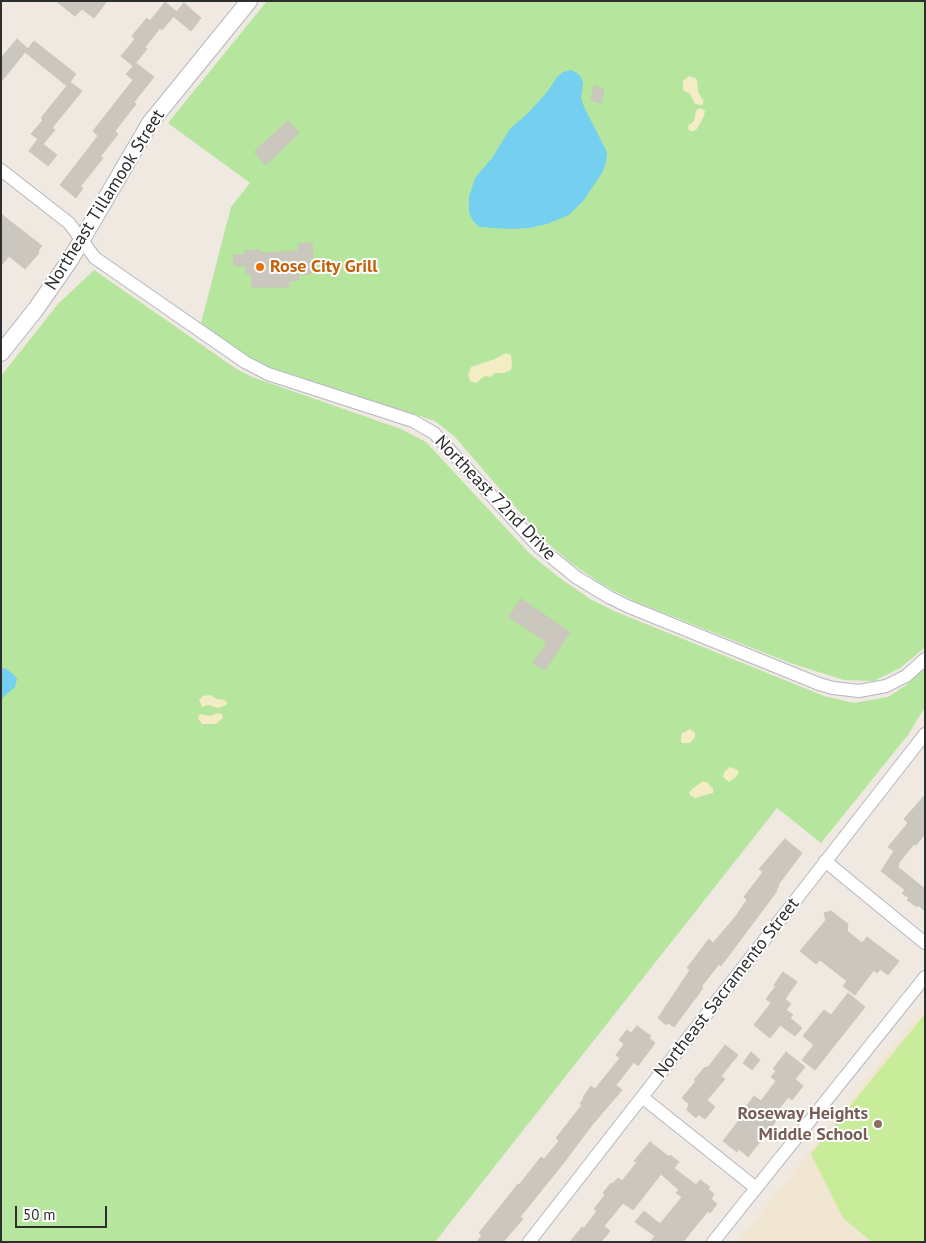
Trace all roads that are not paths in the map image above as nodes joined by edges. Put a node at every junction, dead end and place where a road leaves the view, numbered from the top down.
1 (243, 3) edge
2 (1, 170) edge
3 (83, 240) junction
4 (1, 353) edge
5 (925, 659) edge
6 (925, 734) edge
7 (825, 861) junction
8 (925, 943) edge
9 (925, 977) edge
10 (642, 1097) junction
11 (756, 1188) junction
12 (529, 1242) edge
13 (713, 1242) edge

1 - 3 street, Northeast Tillamook Street
2 - 3 street, Northeast 72nd Drive
3 - 4 street, Northeast Tillamook Street
3 - 5 street, Northeast 72nd Drive
6 - 7 street, Northeast Sacramento Street
7 - 8 street
7 - 10 street, Northeast Sacramento Street
9 - 11 street
10 - 11 street
10 - 12 street, Northeast Sacramento Street
11 - 13 street

